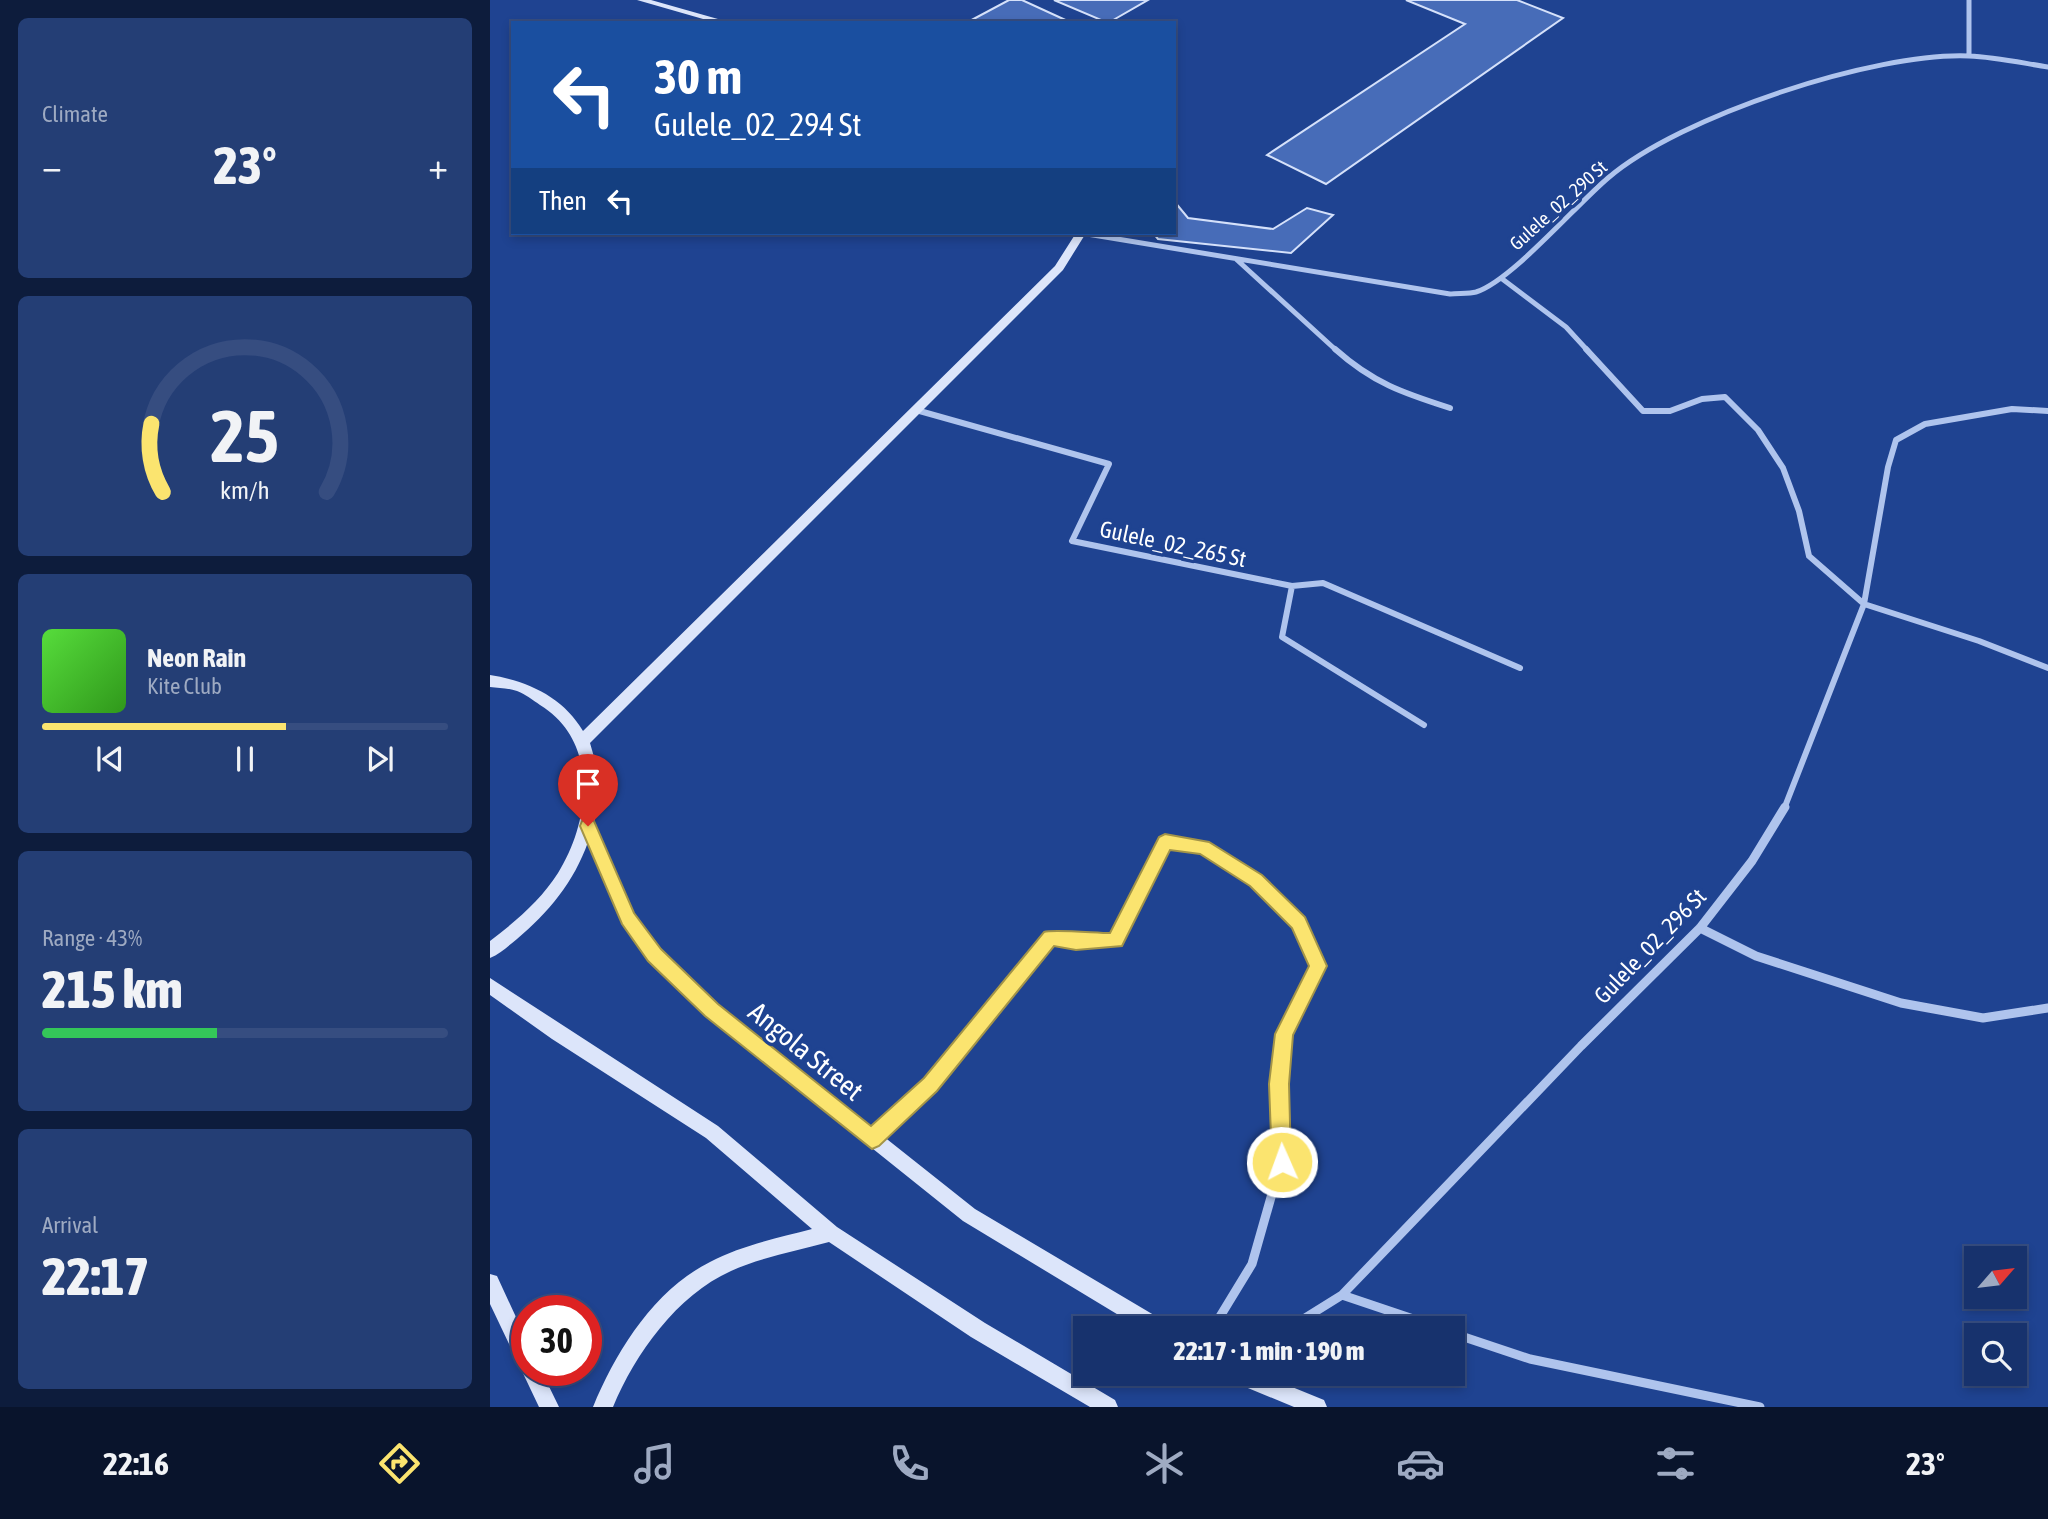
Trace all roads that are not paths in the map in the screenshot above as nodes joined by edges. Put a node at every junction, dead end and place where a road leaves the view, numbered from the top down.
1 (641, 0) edge
2 (1969, 0) edge
3 (720, 21) edge
4 (1969, 56) junction
5 (2048, 67) edge
6 (1080, 235) edge
7 (1097, 235) edge
8 (1236, 260) junction
9 (1501, 278) junction
10 (1450, 408) dead end
11 (916, 410) junction
12 (2048, 411) edge
13 (1292, 586) junction
14 (1864, 604) junction
15 (1520, 668) dead end
16 (2048, 668) edge
17 (490, 681) edge
18 (1424, 725) dead end
19 (584, 740) junction
20 (588, 826) junction
21 (1700, 928) junction
22 (490, 951) edge
23 (490, 986) edge
24 (2048, 1008) edge
25 (872, 1139) junction
26 (831, 1233) junction
27 (490, 1283) edge
28 (1342, 1295) junction
29 (1137, 1316) edge
30 (1220, 1316) edge
31 (1308, 1316) edge
32 (1404, 1316) edge
33 (511, 1328) edge
34 (1465, 1337) edge
35 (539, 1386) edge
36 (1267, 1386) edge
37 (549, 1407) edge
38 (603, 1407) edge
39 (1108, 1407) edge
40 (1317, 1407) edge
41 (1760, 1407) edge

1 - 3 main road
2 - 4 street
4 - 5 street, Gulele_02_290 St
4 - 9 street, Gulele_02_290 St
6 - 11 main road
7 - 8 street, Gulele_02_290 St
8 - 9 street, Gulele_02_290 St
8 - 10 street
9 - 14 street
11 - 13 street, Gulele_02_265 St
11 - 19 main road
12 - 14 street, Gulele_02_296 St
13 - 15 street
13 - 18 street
14 - 16 street
14 - 21 street, Gulele_02_296 St
17 - 19 main road
19 - 20 main road
20 - 22 main road
20 - 25 main road, Angola Street
21 - 24 street
21 - 28 street, Gulele_02_296 St
23 - 26 main road
25 - 29 main road, Angola Street
25 - 30 street
26 - 38 main road
26 - 39 main road
27 - 33 main road
28 - 31 street, Gulele_02_296 St
28 - 32 street
34 - 41 street
35 - 37 main road
36 - 40 main road

